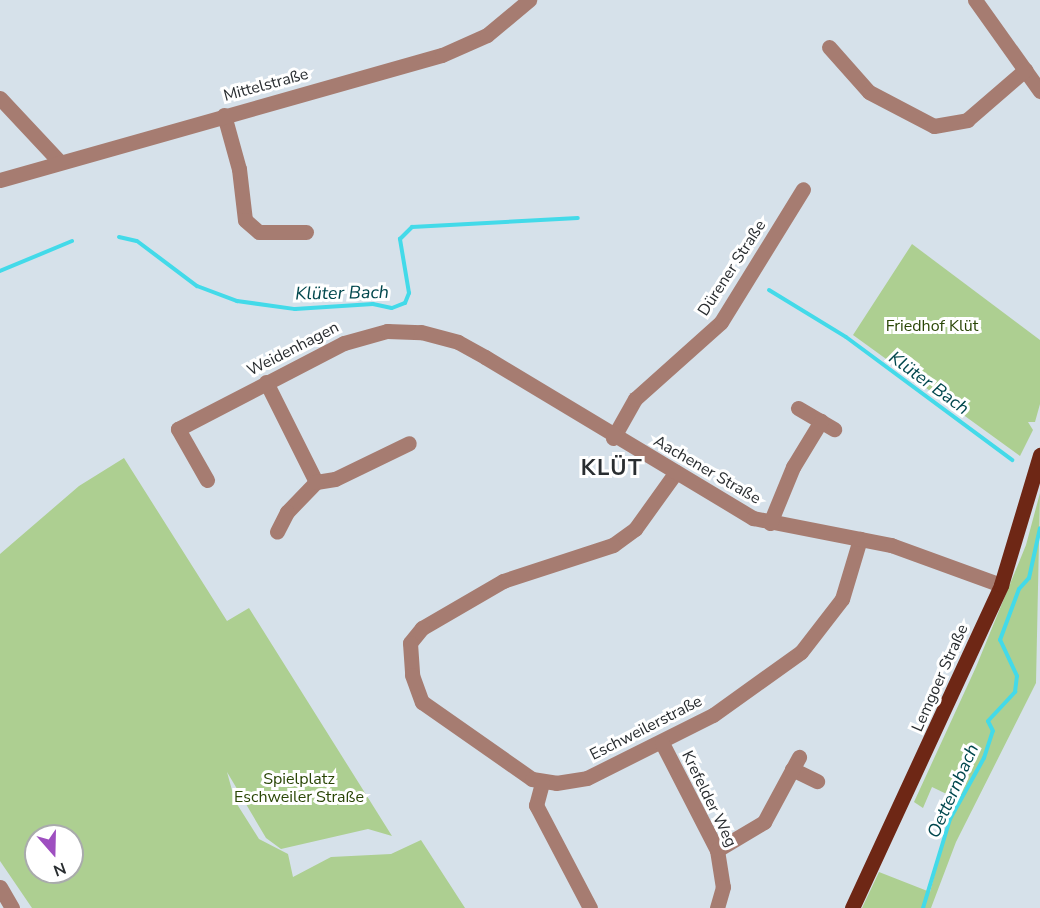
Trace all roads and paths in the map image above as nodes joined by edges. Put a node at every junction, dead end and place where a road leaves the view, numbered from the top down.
1 (529, 0) edge
2 (975, 0) edge
3 (829, 47) dead end
4 (1025, 70) junction
5 (1040, 91) edge
6 (0, 98) edge
7 (224, 116) junction
8 (58, 160) junction
9 (0, 180) edge
10 (803, 189) dead end
11 (306, 232) dead end
12 (485, 357) joint
13 (266, 382) junction
14 (798, 408) dead end
15 (613, 438) junction
16 (409, 443) dead end
17 (1040, 455) edge
18 (676, 472) junction
19 (207, 480) dead end
20 (316, 482) junction
21 (770, 523) junction
22 (277, 532) dead end
23 (860, 539) junction
24 (1001, 585) junction
25 (662, 742) junction
26 (817, 781) dead end
27 (542, 783) junction
28 (717, 850) junction
29 (0, 887) edge
30 (12, 908) edge
31 (590, 908) edge
32 (717, 908) edge
33 (852, 908) edge

1 - 7 street, Mittelstraße
2 - 4 street
3 - 4 street
4 - 5 street
6 - 8 street
7 - 8 street, Mittelstraße
7 - 11 street
8 - 9 street, Mittelstraße
10 - 15 street, Dürener Straße
12 - 13 street, Weidenhagen
12 - 15 street, Aachener Straße
13 - 19 street, Weidenhagen
13 - 20 street
14 - 21 street
15 - 18 street, Aachener Straße
16 - 20 street
17 - 24 main road, Lemgoer Straße
18 - 21 street, Aachener Straße
18 - 27 street
20 - 22 street
21 - 23 street, Aachener Straße
23 - 24 street, Aachener Straße
23 - 25 street, Eschweilerstraße
24 - 33 main road, Lemgoer Straße
25 - 27 street, Eschweilerstraße
25 - 28 street, Krefelder Weg
26 - 28 street
27 - 31 street
28 - 32 street, Krefelder Weg
29 - 30 street

